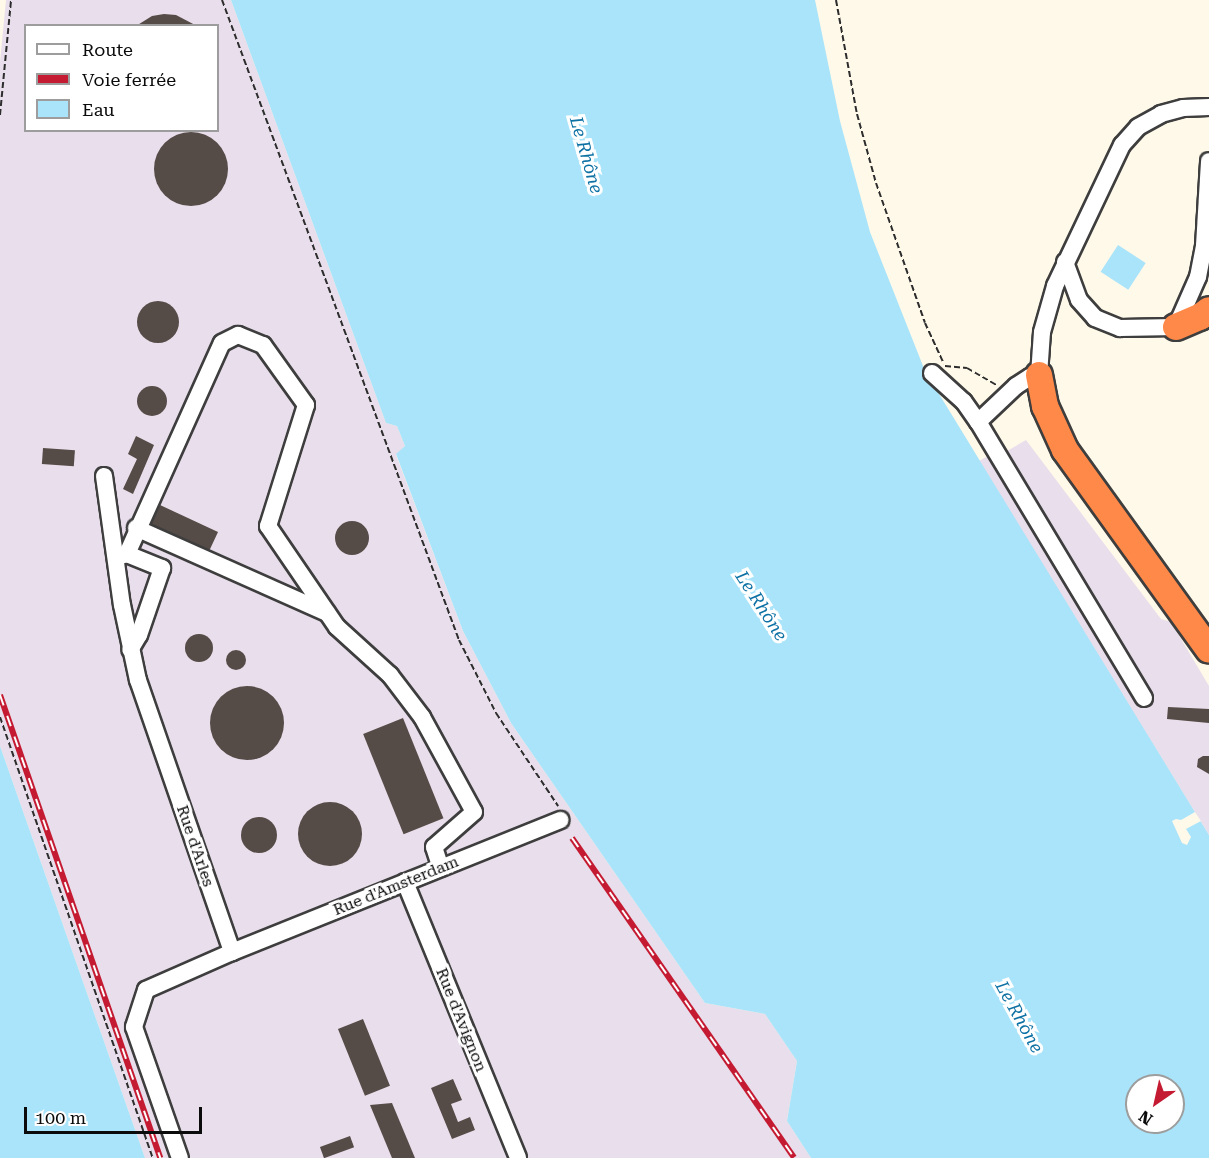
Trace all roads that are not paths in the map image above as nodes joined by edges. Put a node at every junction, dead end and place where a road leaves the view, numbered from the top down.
1 (1202, 107) edge
2 (1209, 160) edge
3 (1065, 262) junction
4 (1209, 310) edge
5 (1176, 327) junction
6 (938, 370) road end
7 (1039, 375) junction
8 (978, 422) junction
9 (104, 476) dead end
10 (136, 528) junction
11 (121, 555) junction
12 (327, 613) junction
13 (130, 650) junction
14 (1209, 650) edge
15 (1144, 698) dead end
16 (560, 820) road end
17 (441, 868) junction
18 (405, 882) junction
19 (232, 952) junction
20 (180, 1158) edge
21 (518, 1158) edge

1 - 3 street
2 - 5 street
3 - 5 street
3 - 7 street
4 - 5 highway
6 - 8 street
7 - 8 street
7 - 14 highway
8 - 15 street
9 - 11 street, Rue d'Arles
10 - 11 street
10 - 12 street
10 - 12 street
11 - 13 street, Rue d'Arles
11 - 13 street
12 - 17 street
13 - 19 street, Rue d'Arles
16 - 17 street, Rue d'Amsterdam
17 - 18 street, Rue d'Amsterdam
18 - 19 street, Rue d'Amsterdam
18 - 21 street, Rue d'Avignon
19 - 20 street

